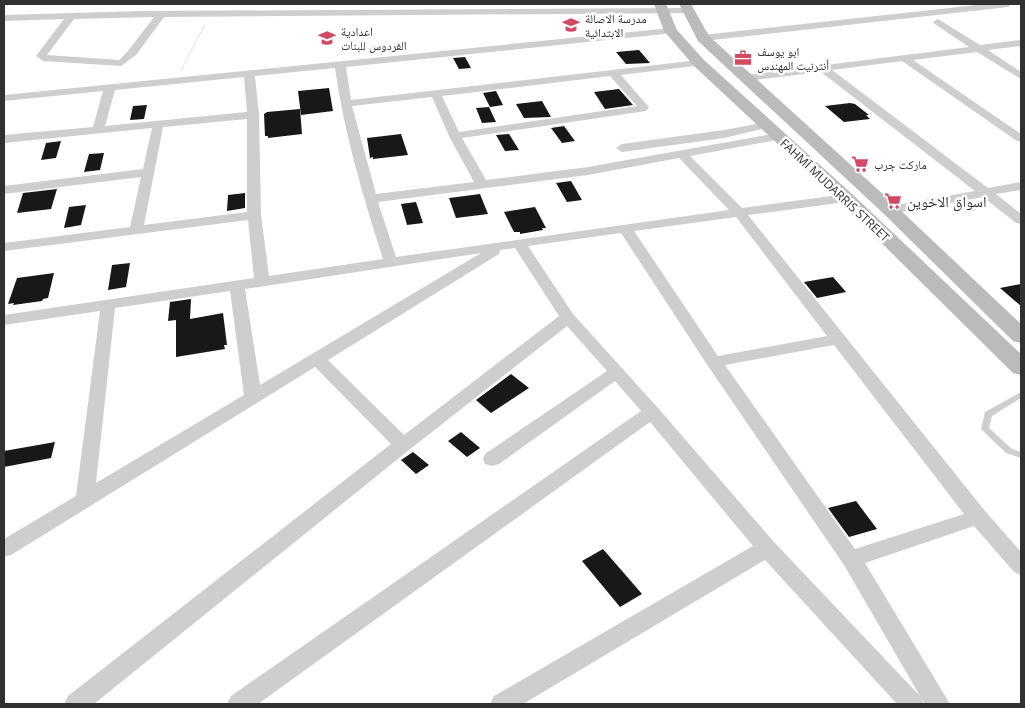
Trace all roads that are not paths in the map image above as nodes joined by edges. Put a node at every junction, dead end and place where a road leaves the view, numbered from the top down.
1 (149, 4) edge
2 (216, 4) edge
3 (1008, 4) edge
4 (661, 7) edge
5 (686, 7) edge
6 (281, 8) edge
7 (341, 8) edge
8 (414, 8) edge
9 (210, 13) junction
10 (142, 14) junction
11 (161, 14) junction
12 (71, 16) junction
13 (4, 18) edge
14 (938, 22) dead end
15 (671, 31) junction
16 (703, 38) junction
17 (1021, 43) edge
18 (978, 48) junction
19 (904, 58) junction
20 (699, 63) junction
21 (340, 64) junction
22 (824, 69) junction
23 (249, 73) junction
24 (613, 73) junction
25 (1021, 76) edge
26 (746, 78) junction
27 (110, 87) junction
28 (435, 93) junction
29 (4, 98) edge
30 (345, 104) junction
31 (776, 106) junction
32 (750, 110) junction
33 (253, 115) junction
34 (158, 125) junction
35 (98, 130) junction
36 (772, 131) junction
37 (455, 136) junction
38 (1021, 139) edge
39 (4, 140) edge
40 (622, 148) dead end
41 (681, 154) junction
42 (148, 172) junction
43 (482, 185) junction
44 (1021, 186) edge
45 (4, 190) edge
46 (985, 192) junction
47 (846, 198) junction
48 (370, 199) junction
49 (890, 210) junction
50 (740, 214) junction
51 (254, 215) junction
52 (1021, 220) edge
53 (136, 230) junction
54 (626, 230) junction
55 (519, 243) junction
56 (4, 247) edge
57 (500, 247) junction
58 (391, 264) junction
59 (262, 282) junction
60 (238, 285) junction
61 (108, 304) junction
62 (568, 317) junction
63 (4, 320) edge
64 (1021, 336) edge
65 (838, 339) junction
66 (318, 359) junction
67 (714, 362) junction
68 (1021, 367) edge
69 (617, 372) junction
70 (1021, 394) edge
71 (253, 397) junction
72 (652, 412) junction
73 (403, 445) junction
74 (1021, 454) edge
75 (492, 459) dead end
76 (85, 499) junction
77 (978, 518) junction
78 (4, 548) edge
79 (766, 548) junction
80 (851, 558) junction
81 (1021, 566) edge
82 (76, 704) edge
83 (239, 704) edge
84 (502, 704) edge
85 (912, 704) edge
86 (938, 704) edge

1 - 10 street
2 - 9 street
3 - 16 street
4 - 5 street
4 - 8 street
4 - 15 street, FAHMĪ MUDARRIS STREET
5 - 16 street, FAHMĪ MUDARRIS STREET
6 - 7 street
6 - 9 street
7 - 8 street
9 - 11 street
10 - 11 street
10 - 12 street
11 - 12 street
12 - 13 street
14 - 18 street
15 - 20 street, FAHMĪ MUDARRIS STREET
15 - 21 street
16 - 26 street, FAHMĪ MUDARRIS STREET
17 - 18 street
18 - 19 street
18 - 25 street
19 - 22 street
19 - 38 street
20 - 24 street
20 - 32 street, FAHMĪ MUDARRIS STREET
21 - 23 street
21 - 30 street
22 - 26 street
22 - 46 street
23 - 27 street
23 - 33 street
24 - 28 street
24 - 37 street
26 - 31 street, FAHMĪ MUDARRIS STREET
27 - 29 street
27 - 35 street
28 - 30 street
28 - 37 street
30 - 48 street
31 - 32 street
31 - 49 street, FAHMĪ MUDARRIS STREET
32 - 36 street, FAHMĪ MUDARRIS STREET
33 - 34 street
33 - 51 street
34 - 35 street
34 - 42 street
35 - 39 street
36 - 40 street
36 - 41 street
36 - 47 street, FAHMĪ MUDARRIS STREET
37 - 43 street
41 - 43 street
41 - 50 street
42 - 45 street
42 - 53 street
43 - 48 street
44 - 46 street
46 - 49 street
46 - 52 street
47 - 50 street
47 - 68 street, FAHMĪ MUDARRIS STREET
48 - 58 street
49 - 64 street, FAHMĪ MUDARRIS STREET
50 - 54 street
50 - 65 street
51 - 53 street
51 - 59 street
53 - 56 street
54 - 55 street
54 - 67 street
55 - 57 street
55 - 62 street
57 - 58 street
57 - 66 street
58 - 59 street
59 - 60 street
60 - 61 street
60 - 71 street
61 - 63 street
61 - 76 street
62 - 69 street
62 - 73 street
65 - 67 street
65 - 77 street
66 - 71 street
66 - 73 street
67 - 80 street
69 - 72 street
69 - 75 street
70 - 74 lane
71 - 76 street
72 - 79 street
72 - 83 street
73 - 82 street
76 - 78 street
77 - 80 street
77 - 81 street
79 - 84 street
79 - 85 street
80 - 86 street

